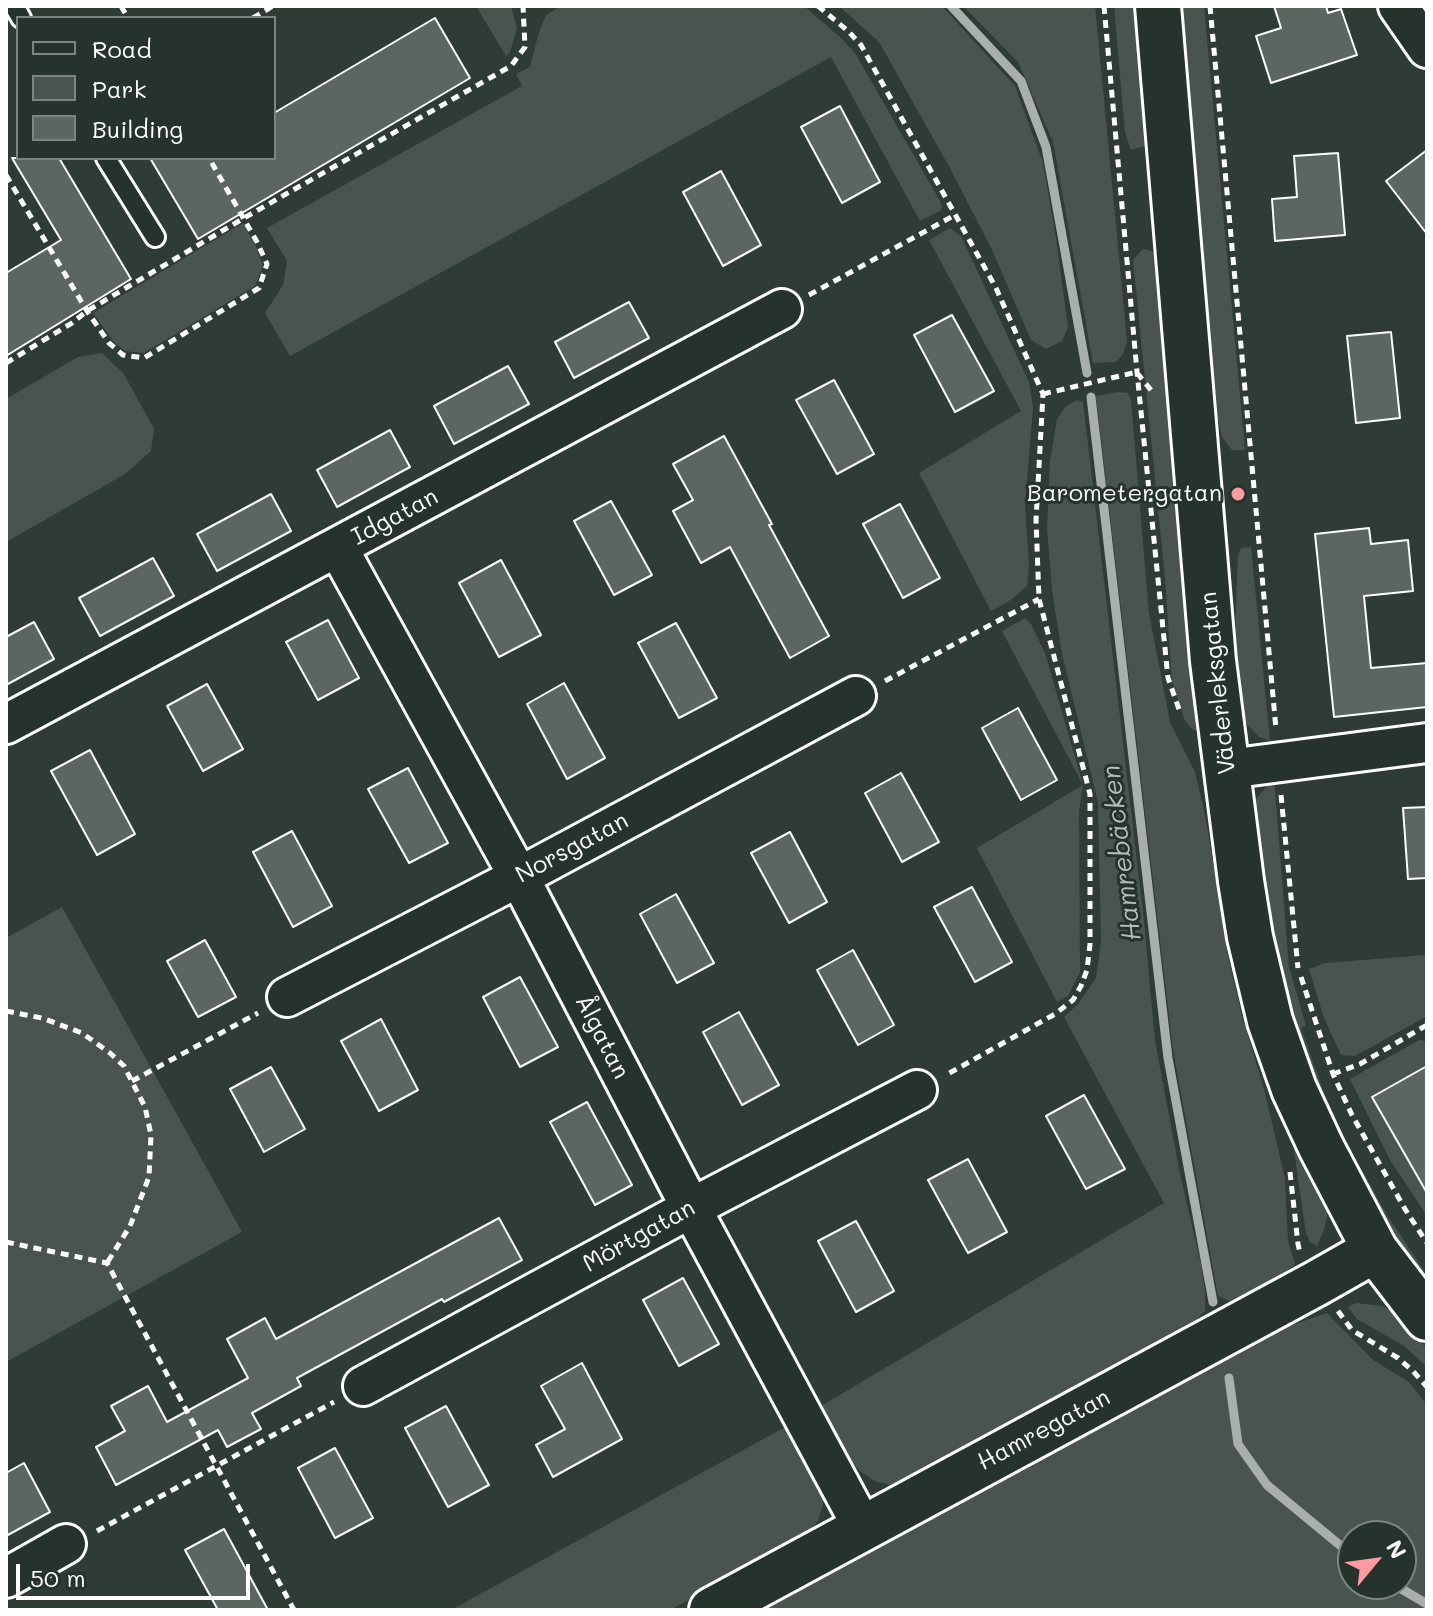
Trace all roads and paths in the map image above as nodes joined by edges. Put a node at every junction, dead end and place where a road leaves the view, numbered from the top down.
1 (523, 6) edge
2 (818, 6) edge
3 (1104, 6) edge
4 (1158, 6) edge
5 (1210, 6) edge
6 (1398, 6) edge
7 (1427, 48) edge
8 (107, 160) edge
9 (210, 160) edge
10 (6, 175) edge
11 (955, 215) junction
12 (244, 218) junction
13 (155, 237) dead end
14 (782, 309) joint
15 (87, 311) junction
16 (6, 363) edge
17 (1137, 372) junction
18 (1043, 394) junction
19 (338, 548) junction
20 (1039, 599) junction
21 (856, 696) joint
22 (1182, 718) dead end
23 (6, 724) edge
24 (1427, 743) edge
25 (1278, 763) junction
26 (1228, 769) junction
27 (519, 877) junction
28 (287, 997) joint
29 (6, 1011) edge
30 (1427, 1025) edge
31 (1333, 1074) junction
32 (132, 1081) junction
33 (917, 1090) joint
34 (691, 1208) junction
35 (6, 1242) edge
36 (1427, 1243) edge
37 (1375, 1250) junction
38 (107, 1263) junction
39 (1427, 1318) edge
40 (363, 1386) joint
41 (217, 1464) junction
42 (863, 1528) junction
43 (66, 1544) joint
44 (6, 1578) edge
45 (294, 1610) edge
46 (712, 1610) edge

1 - 12 path
2 - 11 path
3 - 17 path
4 - 26 street, Väderleksgatan
5 - 25 path
6 - 7 street
8 - 13 lane
9 - 12 path
10 - 15 path
11 - 14 path
11 - 18 path
12 - 15 path
12 - 15 path
14 - 19 street, Idgatan
15 - 16 path
17 - 18 path
17 - 22 path
18 - 20 path
19 - 23 street, Idgatan
19 - 27 street, Ålgatan
20 - 21 path
20 - 33 path
21 - 27 street, Norsgatan
24 - 25 street
25 - 26 street
25 - 31 path
26 - 37 street, Väderleksgatan
27 - 28 street, Norsgatan
27 - 34 street, Ålgatan
28 - 32 path
29 - 32 path
30 - 31 path
31 - 36 path
32 - 38 path
33 - 34 street, Mörtgatan
34 - 40 street, Mörtgatan
34 - 42 street, Ålgatan
35 - 38 path
37 - 39 street, Väderleksgatan
37 - 42 street, Hamregatan
38 - 41 path
40 - 41 path
41 - 43 path
41 - 45 path
42 - 46 street, Hamregatan
43 - 44 street

